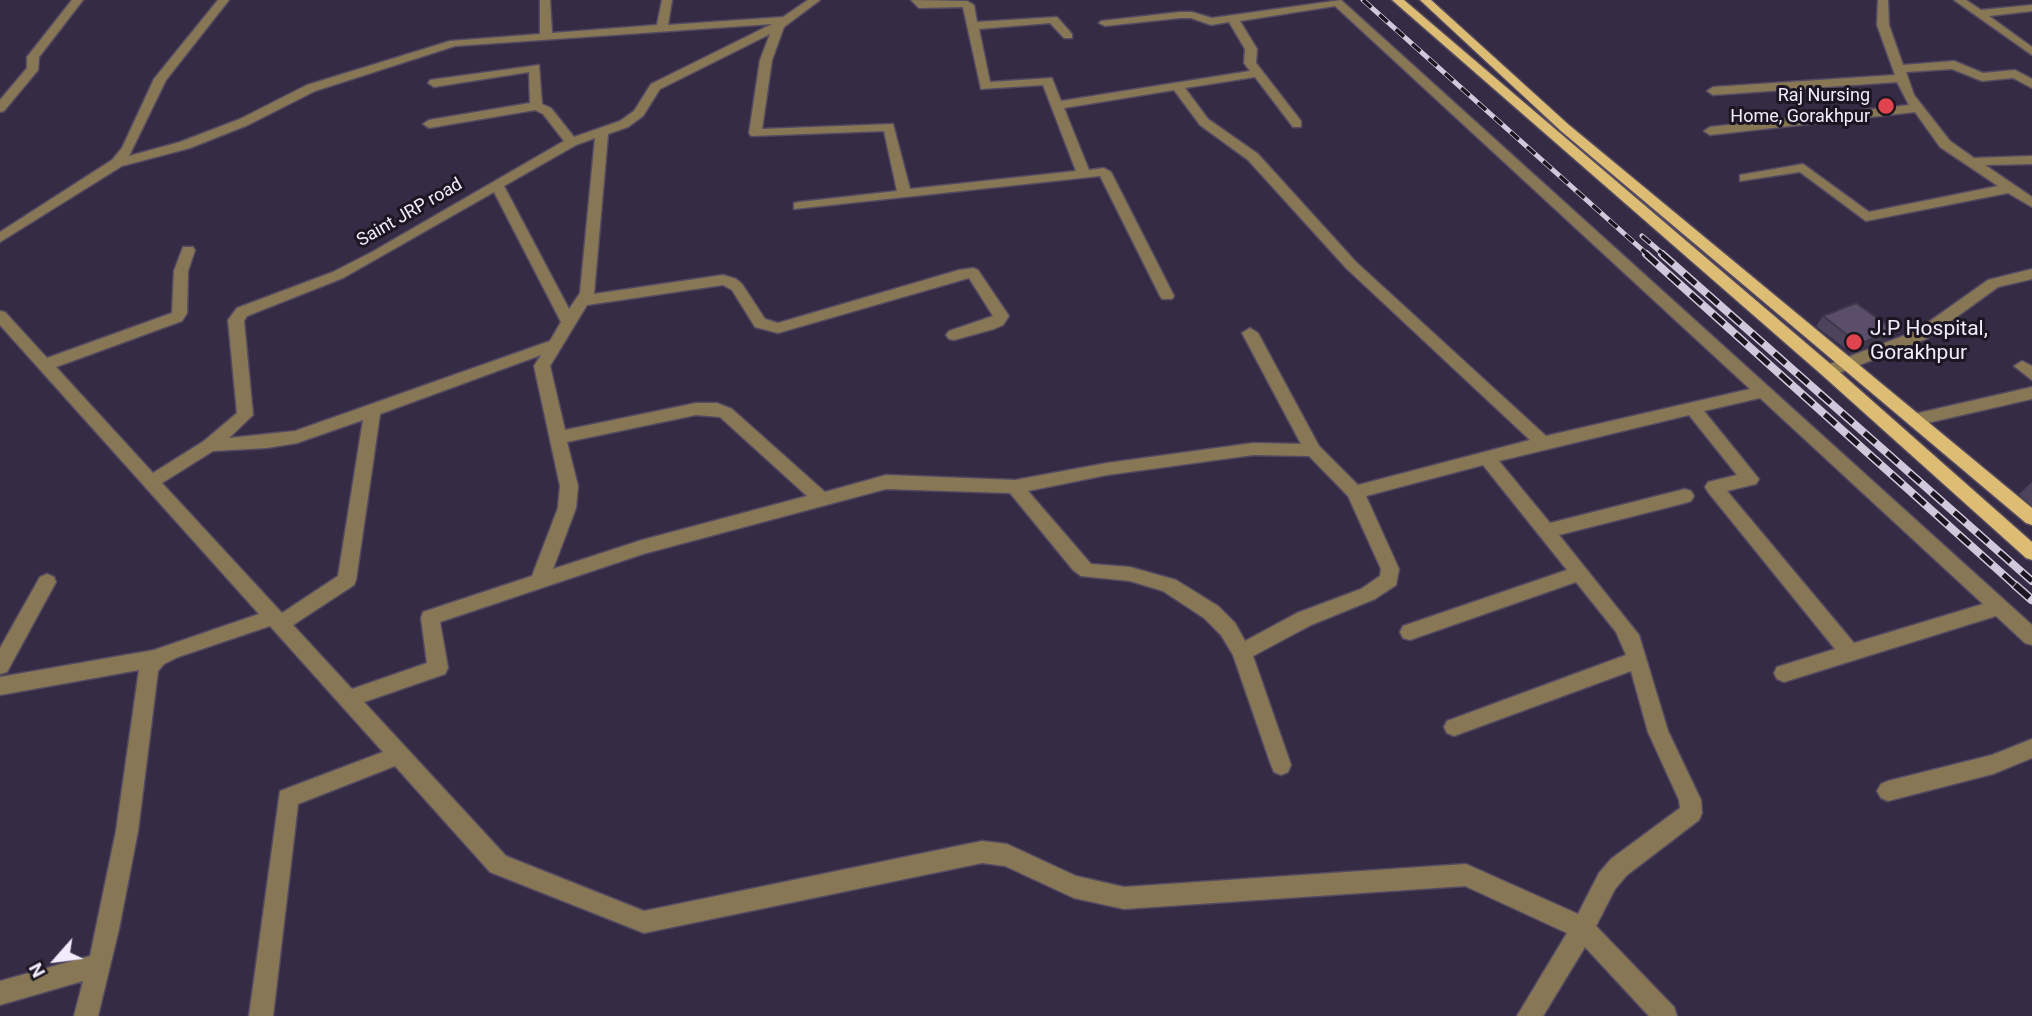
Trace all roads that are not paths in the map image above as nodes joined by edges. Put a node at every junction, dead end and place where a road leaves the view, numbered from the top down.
1 (78, 0) edge
2 (224, 0) edge
3 (545, 0) edge
4 (667, 0) edge
5 (815, 0) edge
6 (916, 0) edge
7 (1397, 0) edge
8 (1425, 0) edge
9 (1883, 0) edge
10 (1959, 0) edge
11 (1336, 1) edge
12 (966, 2) edge
13 (2032, 8) edge
14 (1977, 14) junction
15 (1233, 19) junction
16 (784, 22) junction
17 (1105, 23) dead end
18 (972, 26) junction
19 (662, 27) junction
20 (1068, 36) dead end
21 (537, 48) junction
22 (2032, 52) edge
23 (1258, 73) junction
24 (1900, 73) junction
25 (434, 83) dead end
26 (2032, 84) edge
27 (1178, 87) junction
28 (1713, 91) dead end
29 (1057, 105) junction
30 (537, 106) junction
31 (0, 108) edge
32 (1918, 108) junction
33 (429, 124) dead end
34 (1297, 124) dead end
35 (602, 131) junction
36 (1710, 131) dead end
37 (571, 142) junction
38 (2032, 160) edge
39 (1972, 162) junction
40 (117, 163) junction
41 (1084, 174) junction
42 (1745, 178) dead end
43 (497, 185) junction
44 (2010, 188) junction
45 (904, 194) junction
46 (2032, 203) edge
47 (799, 206) dead end
48 (0, 238) edge
49 (188, 250) dead end
50 (2032, 274) edge
51 (1167, 296) dead end
52 (581, 301) junction
53 (0, 316) edge
54 (568, 321) junction
55 (1250, 333) dead end
56 (954, 335) dead end
57 (551, 346) junction
58 (1846, 363) junction
59 (45, 365) junction
60 (1828, 371) junction
61 (1765, 391) junction
62 (2032, 393) edge
63 (1692, 407) junction
64 (372, 411) junction
65 (1914, 420) junction
66 (557, 438) junction
67 (1543, 443) junction
68 (210, 445) junction
69 (1312, 450) junction
70 (1488, 458) junction
71 (151, 482) junction
72 (1014, 487) junction
73 (1355, 492) junction
74 (1685, 496) dead end
75 (822, 499) junction
76 (2032, 518) edge
77 (1546, 531) junction
78 (2032, 553) edge
79 (1580, 573) junction
80 (47, 582) dead end
81 (539, 582) junction
82 (2000, 607) junction
83 (277, 621) junction
84 (1410, 632) dead end
85 (2032, 637) edge
86 (1241, 652) junction
87 (1850, 653) junction
88 (157, 659) junction
89 (1637, 660) junction
90 (0, 666) edge
91 (1784, 673) dead end
92 (0, 685) edge
93 (348, 699) junction
94 (1454, 727) dead end
95 (2032, 748) edge
96 (400, 755) junction
97 (1281, 765) dead end
98 (1888, 791) dead end
99 (1583, 929) junction
100 (98, 965) junction
101 (0, 993) edge
102 (86, 1016) edge
103 (261, 1016) edge
104 (1529, 1016) edge
105 (1665, 1016) edge

1 - 31 street
2 - 40 street
3 - 21 street
4 - 19 street
5 - 16 street, Saint JRP road
6 - 12 street
7 - 60 main road
8 - 58 main road
9 - 24 street
10 - 14 street
11 - 15 street
11 - 61 street
12 - 18 street
13 - 14 street
14 - 22 street
15 - 17 street
15 - 23 street
16 - 19 street
16 - 35 street, Saint JRP road
16 - 45 street
18 - 20 street
18 - 29 street
19 - 21 street
21 - 25 street
21 - 30 street
21 - 40 street
23 - 27 street
23 - 34 street
24 - 26 street
24 - 28 street
24 - 32 street
27 - 29 street
27 - 67 street
29 - 41 street
30 - 33 street
30 - 37 street
32 - 36 street
32 - 39 street
35 - 37 street, Saint JRP road
35 - 52 street
37 - 43 street, Saint JRP road
38 - 39 street
39 - 44 street
40 - 48 street
41 - 45 street
41 - 51 street
42 - 44 street
43 - 54 street
43 - 68 street, Saint JRP road
44 - 46 street
45 - 47 street
49 - 59 street
50 - 58 street
52 - 54 street
52 - 56 street
53 - 59 street
54 - 57 street
55 - 69 street
57 - 64 street
57 - 66 street
58 - 60 street
58 - 65 main road
59 - 71 street
60 - 78 main road
61 - 63 street
61 - 82 street
62 - 65 street
63 - 67 street
63 - 87 street
64 - 68 street
64 - 83 street
65 - 76 main road
66 - 75 street
66 - 81 street
67 - 70 street
68 - 71 street, Saint JRP road
69 - 72 street
69 - 73 street
70 - 73 street
70 - 77 street
71 - 83 street
72 - 75 street
72 - 86 street
73 - 86 street
74 - 77 street
75 - 81 street
77 - 79 street
79 - 84 street
79 - 89 street
80 - 90 street
81 - 93 street
82 - 85 street
82 - 87 street
83 - 88 street
83 - 93 street
86 - 97 street
87 - 91 street
88 - 92 street
88 - 100 street
89 - 94 street
89 - 99 street
93 - 96 street
95 - 98 street
96 - 99 street
96 - 103 street
99 - 104 street
99 - 105 street
100 - 101 street
100 - 102 street

